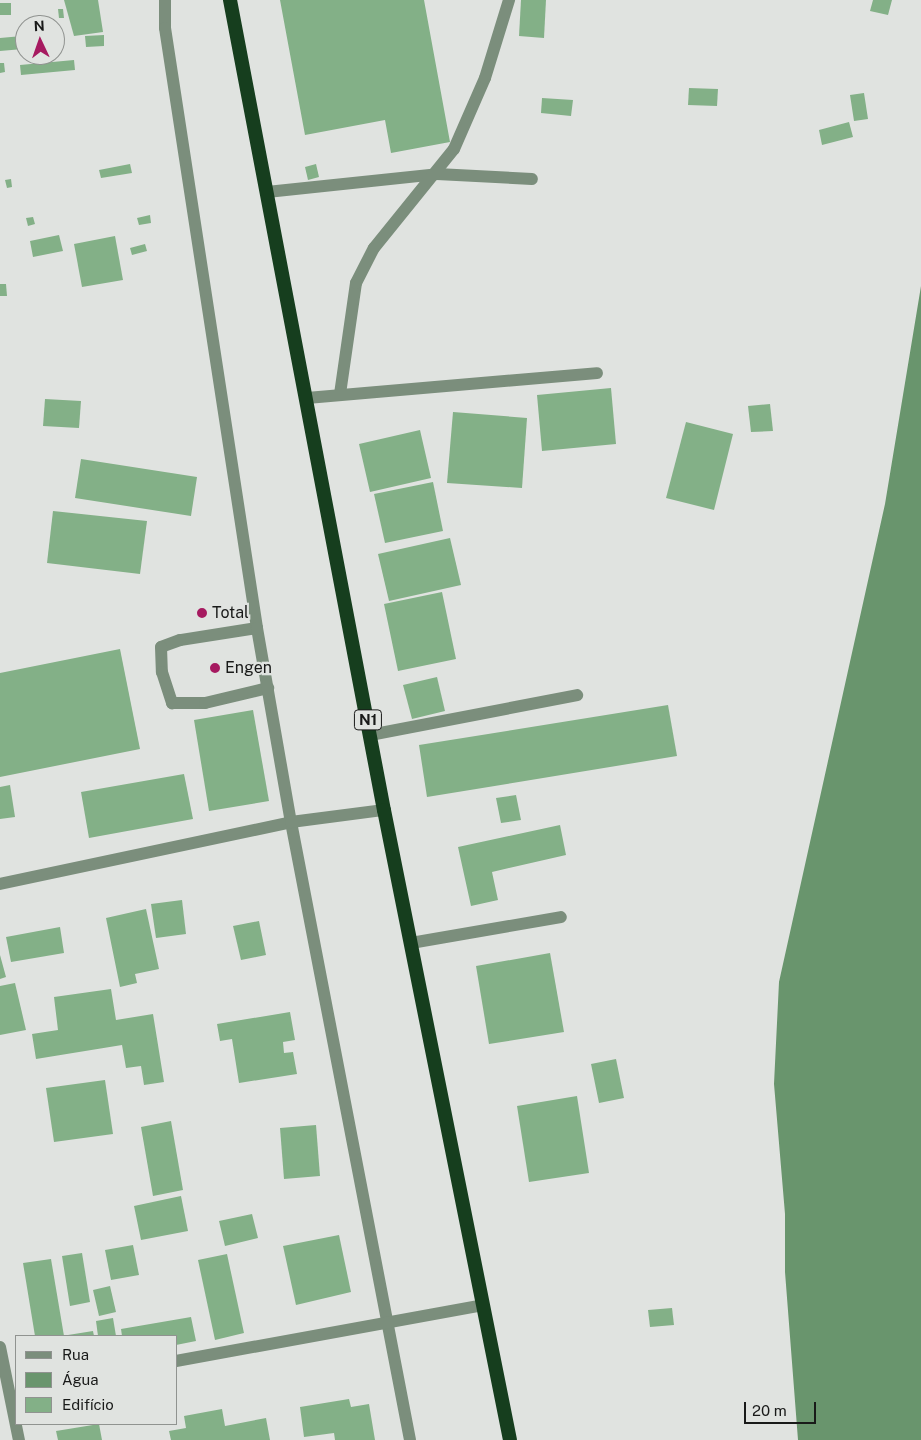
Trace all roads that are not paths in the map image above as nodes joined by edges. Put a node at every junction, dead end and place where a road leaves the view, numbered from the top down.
1 (165, 0) edge
2 (230, 0) edge
3 (509, 0) edge
4 (437, 174) junction
5 (532, 178) dead end
6 (267, 192) junction
7 (596, 373) dead end
8 (340, 394) junction
9 (307, 398) junction
10 (257, 628) junction
11 (268, 688) junction
12 (577, 695) dead end
13 (370, 735) junction
14 (384, 810) junction
15 (291, 822) junction
16 (0, 884) edge
17 (561, 917) dead end
18 (411, 943) junction
19 (483, 1305) junction
20 (390, 1323) junction
21 (0, 1347) edge
22 (178, 1361) edge
23 (8, 1390) edge
24 (15, 1422) edge
25 (16, 1425) edge
26 (19, 1440) edge
27 (410, 1440) edge
28 (510, 1440) edge

1 - 10 street
2 - 6 highway, N1
3 - 4 street
4 - 5 street
4 - 6 street
4 - 8 street
6 - 9 highway, N1
7 - 8 street
8 - 9 street
9 - 13 highway, N1
10 - 11 street
10 - 11 street
11 - 15 street
12 - 13 street
13 - 14 highway, N1
14 - 15 street
14 - 18 highway, N1
15 - 16 street
15 - 20 street
17 - 18 street
18 - 19 highway, N1
19 - 20 street
19 - 28 highway, N1
20 - 22 street
20 - 27 street
21 - 23 street
23 - 24 street
25 - 26 street

